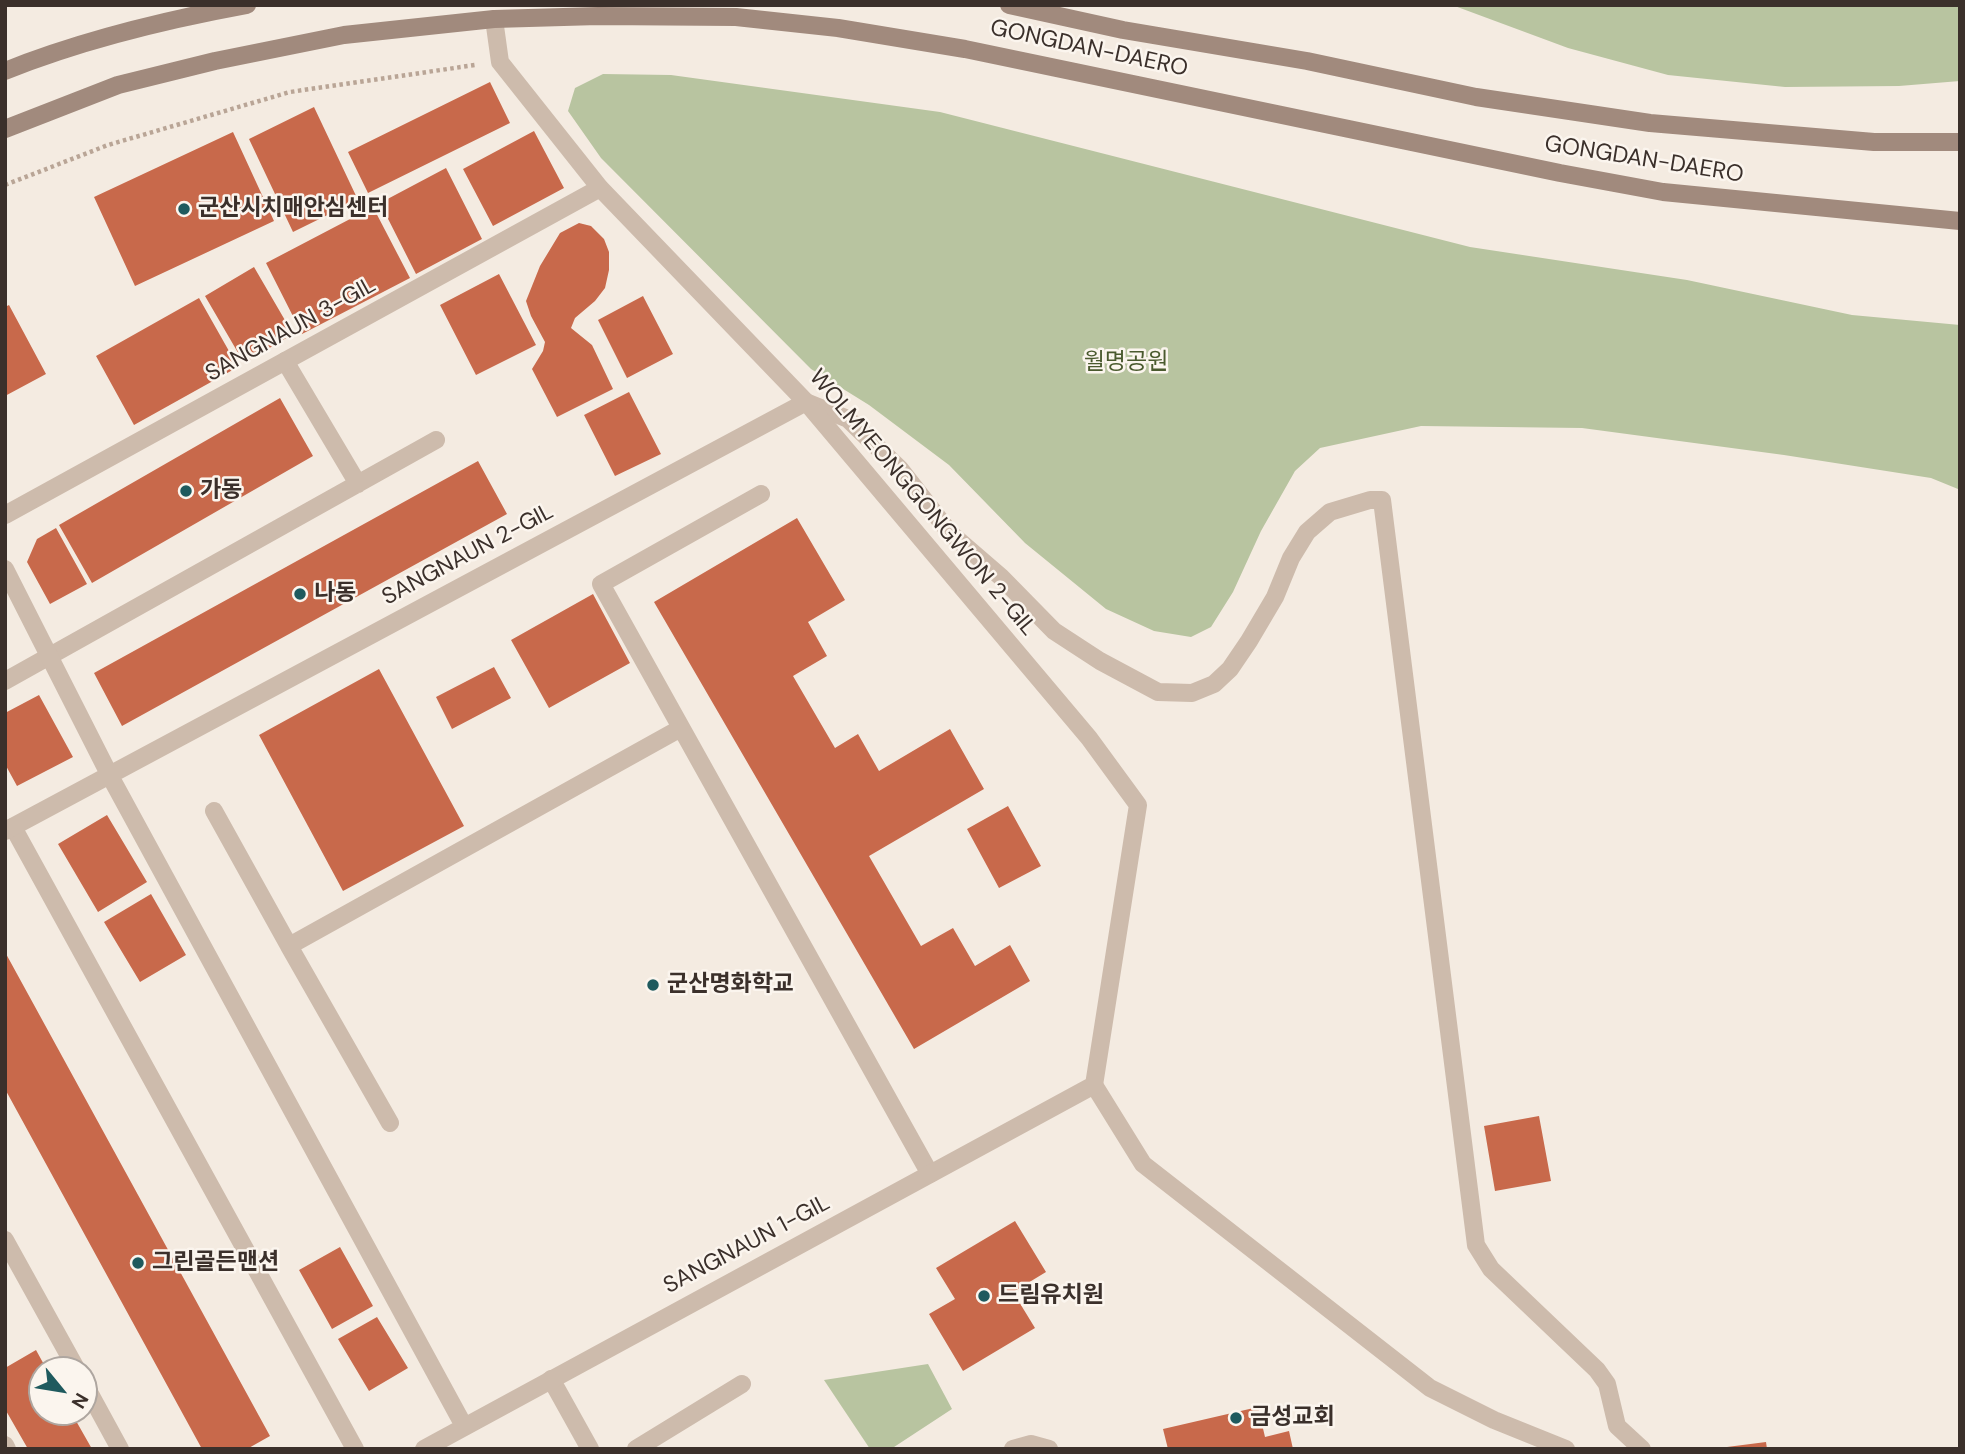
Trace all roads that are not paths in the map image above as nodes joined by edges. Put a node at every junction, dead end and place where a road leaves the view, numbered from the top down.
1 (247, 5) edge
2 (1009, 5) edge
3 (494, 19) junction
4 (5, 71) edge
5 (5, 130) edge
6 (1960, 142) edge
7 (600, 188) junction
8 (1960, 221) edge
9 (285, 361) junction
10 (806, 402) junction
11 (436, 440) dead end
12 (358, 484) junction
13 (761, 494) dead end
14 (5, 515) edge
15 (5, 569) edge
16 (49, 656) junction
17 (5, 681) edge
18 (681, 728) junction
19 (110, 776) junction
20 (214, 811) dead end
21 (9, 829) edge
22 (289, 946) junction
23 (1094, 1085) junction
24 (390, 1123) dead end
25 (930, 1174) junction
26 (5, 1240) edge
27 (69, 1356) edge
28 (551, 1379) junction
29 (742, 1384) dead end
30 (98, 1409) edge
31 (464, 1426) junction
32 (120, 1449) edge
33 (355, 1449) edge
34 (424, 1449) edge
35 (590, 1449) edge
36 (636, 1449) edge
37 (1013, 1449) edge
38 (1049, 1449) edge
39 (1566, 1449) edge
40 (1642, 1449) edge

1 - 4 street
2 - 6 street, GONGDAN-DAERO
3 - 5 street, GONGDAN-DAERO
3 - 7 street, WOLMYEONGGONGWON 2-GIL
3 - 8 street, GONGDAN-DAERO
7 - 9 street, SANGNAUN 3-GIL
7 - 10 street, WOLMYEONGGONGWON 2-GIL
9 - 12 street
9 - 14 street, SANGNAUN 3-GIL
10 - 19 street, SANGNAUN 2-GIL
10 - 23 street, WOLMYEONGGONGWON 2-GIL
10 - 40 street
11 - 12 street
12 - 16 street
13 - 18 street
15 - 16 street
16 - 17 street
16 - 19 street
18 - 22 street
18 - 25 street
19 - 21 street, SANGNAUN 2-GIL
19 - 31 street
20 - 22 street
21 - 33 street
22 - 24 street
23 - 25 street, SANGNAUN 1-GIL
23 - 39 street
25 - 28 street, SANGNAUN 1-GIL
26 - 27 street
28 - 31 street, SANGNAUN 1-GIL
28 - 35 street
29 - 36 street
30 - 32 street
31 - 34 street, SANGNAUN 1-GIL
37 - 38 street

